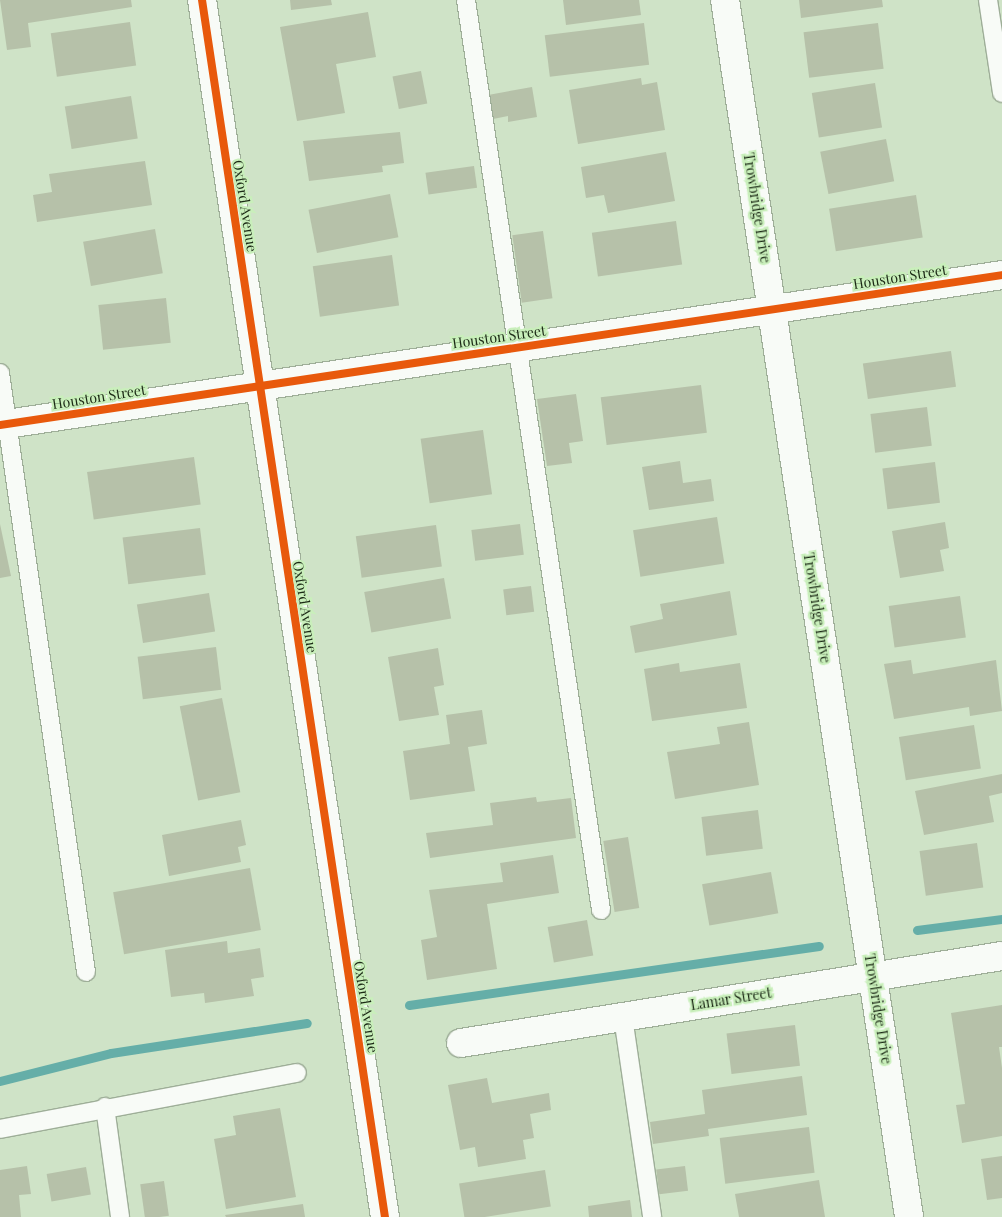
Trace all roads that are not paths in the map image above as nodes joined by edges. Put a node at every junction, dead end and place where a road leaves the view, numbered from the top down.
1 (202, 0) edge
2 (466, 0) edge
3 (725, 0) edge
4 (988, 0) edge
5 (1002, 93) edge
6 (1002, 275) edge
7 (772, 309) junction
8 (517, 347) junction
9 (0, 373) edge
10 (260, 385) junction
11 (4, 424) edge
12 (602, 910) dead end
13 (1002, 956) edge
14 (86, 972) dead end
15 (873, 976) junction
16 (623, 1017) junction
17 (460, 1043) dead end
18 (298, 1073) dead end
19 (106, 1108) junction
20 (0, 1129) edge
21 (120, 1217) edge
22 (384, 1217) edge
23 (652, 1217) edge
24 (909, 1217) edge

1 - 10 street, Oxford Avenue
2 - 8 lane
3 - 7 street, Trowbridge Drive
4 - 5 lane
6 - 7 street, Houston Street
7 - 8 street, Houston Street
7 - 15 street, Trowbridge Drive
8 - 10 street, Houston Street
8 - 12 lane
9 - 11 lane
10 - 11 street, Houston Street
10 - 22 street, Oxford Avenue
11 - 14 lane
13 - 15 street, Lamar Street
15 - 16 street, Lamar Street
15 - 24 street, Trowbridge Drive
16 - 17 street, Lamar Street
16 - 23 lane
18 - 19 lane
19 - 20 lane
19 - 21 lane

